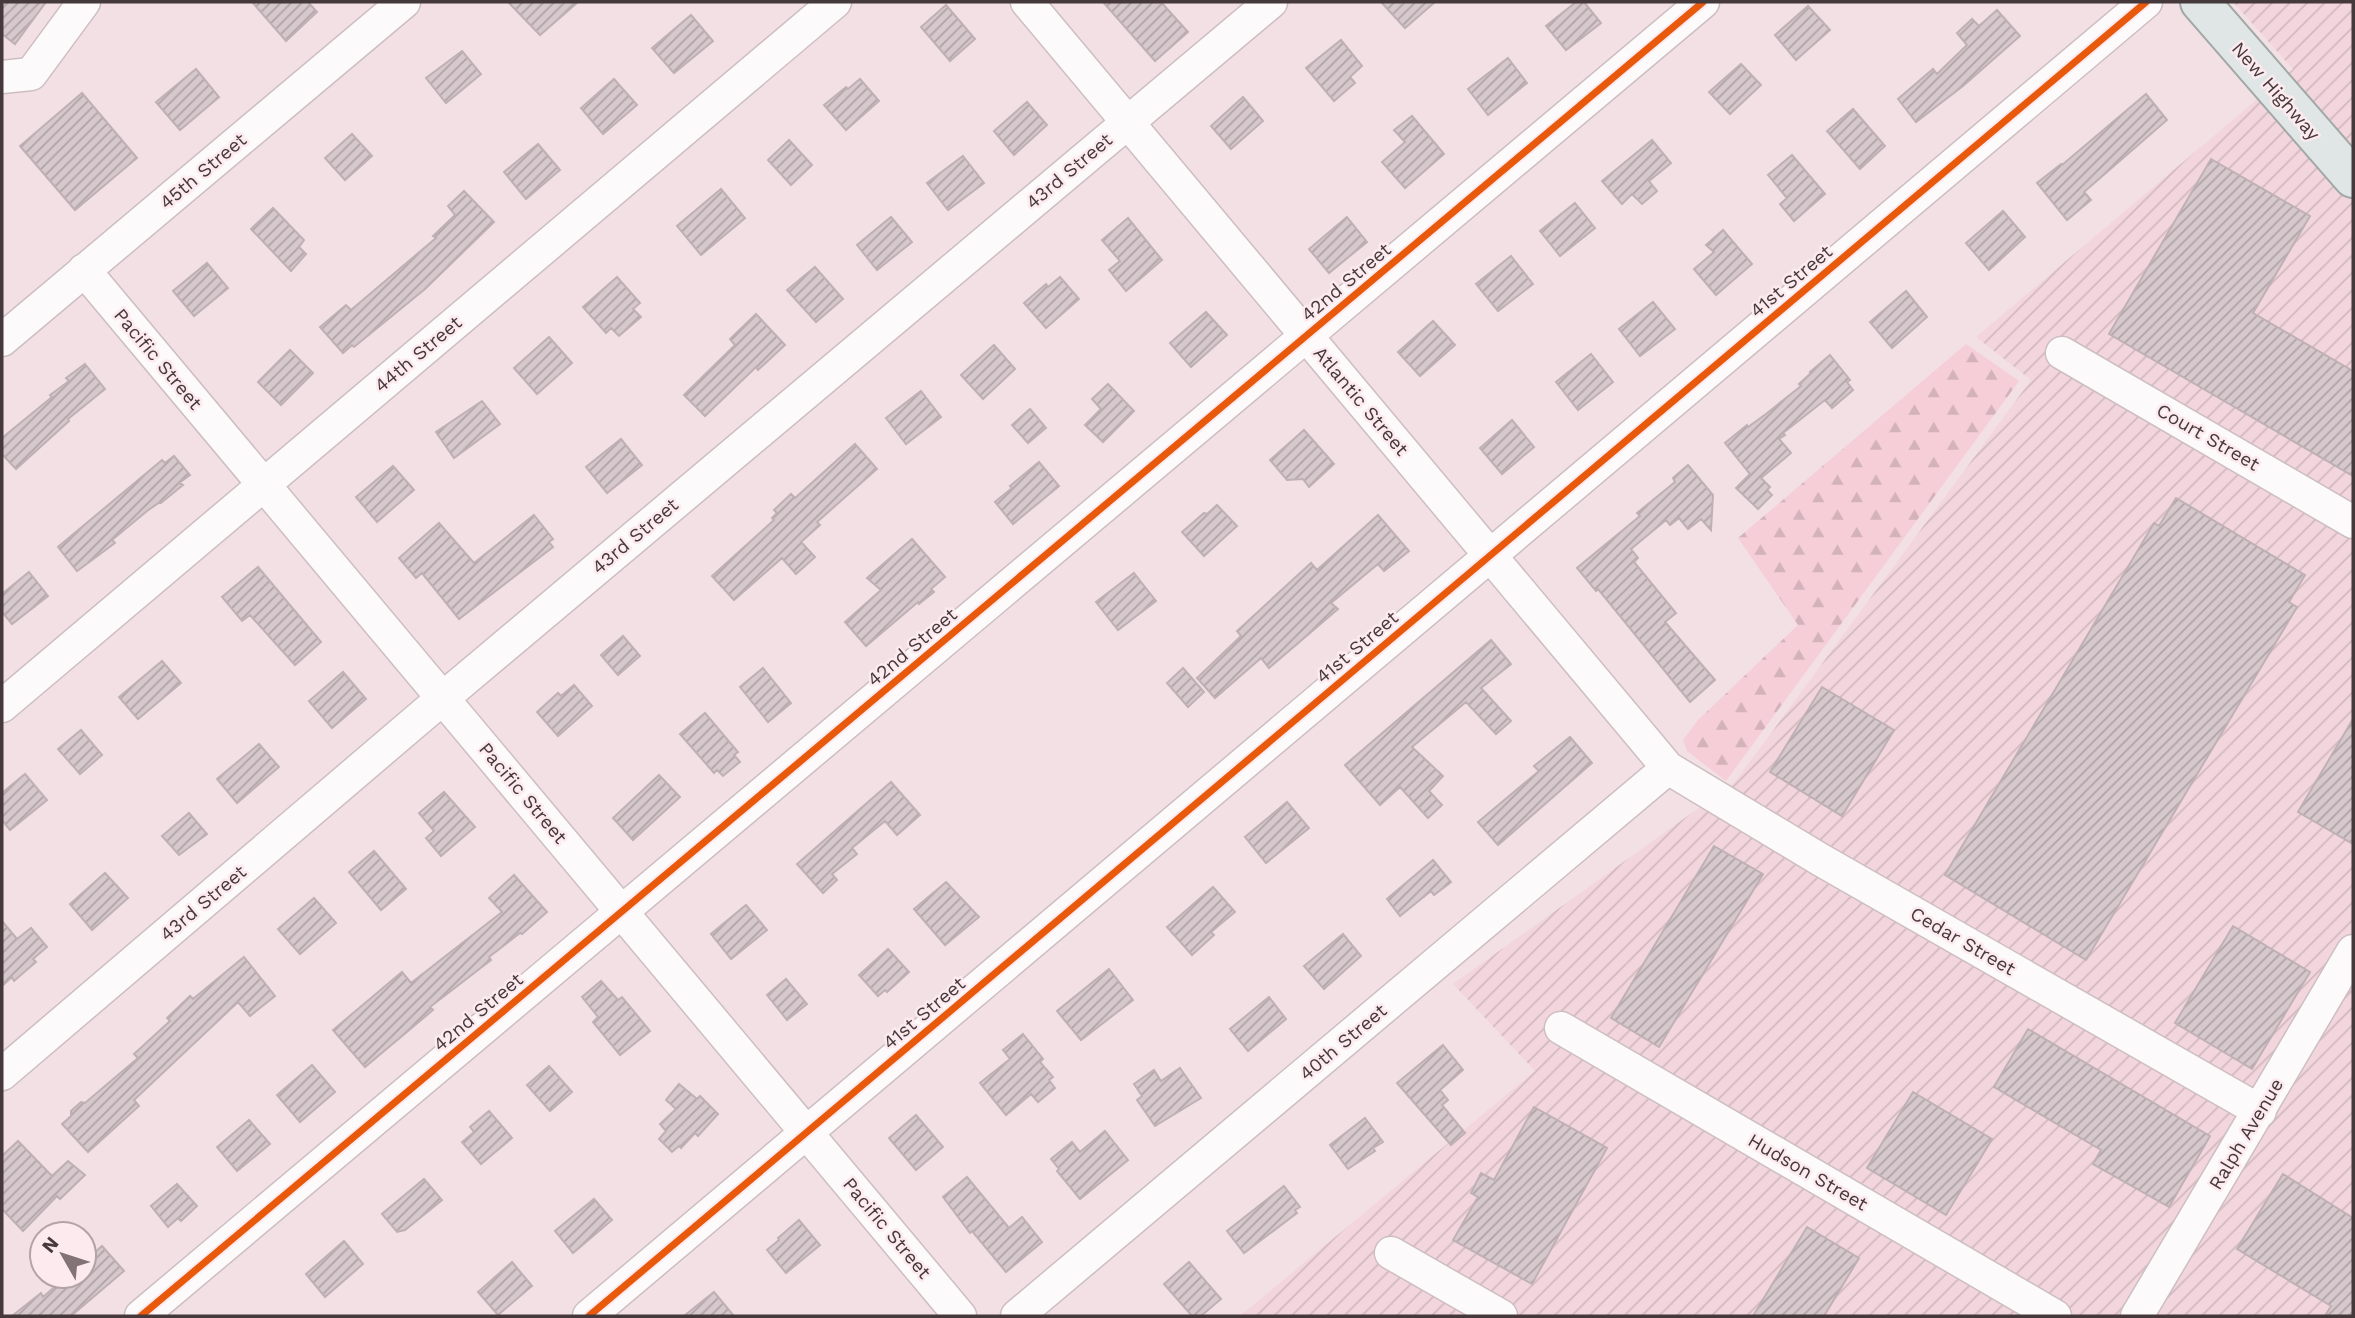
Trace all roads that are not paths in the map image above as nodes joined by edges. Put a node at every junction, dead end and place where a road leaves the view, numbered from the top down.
1 (84, 2) edge
2 (404, 2) edge
3 (835, 2) edge
4 (1027, 2) edge
5 (1272, 2) edge
6 (1703, 2) edge
7 (2146, 2) edge
8 (2200, 2) edge
9 (2, 77) edge
10 (1127, 121) junction
11 (2353, 178) edge
12 (84, 270) junction
13 (1306, 335) junction
14 (2, 340) edge
15 (2062, 353) dead end
16 (264, 484) junction
17 (2353, 522) edge
18 (1490, 555) junction
19 (443, 698) junction
20 (2, 706) edge
21 (1668, 768) junction
22 (622, 911) junction
23 (2353, 951) edge
24 (1561, 1028) dead end
25 (2, 1074) edge
26 (2260, 1111) junction
27 (807, 1132) junction
28 (1391, 1253) dead end
29 (141, 1316) edge
30 (589, 1316) edge
31 (960, 1316) edge
32 (1017, 1316) edge
33 (1501, 1316) edge
34 (2055, 1316) edge
35 (2137, 1316) edge

1 - 9 street
2 - 12 street, 45th Street
3 - 16 street, 44th Street
4 - 10 street, Atlantic Street
5 - 10 street, 43rd Street
6 - 13 street, 42nd Street
7 - 18 street, 41st Street
8 - 11 main road, New Highway
10 - 13 street, Atlantic Street
10 - 19 street, 43rd Street
12 - 14 street, 45th Street
12 - 16 street, Pacific Street
13 - 18 street, Atlantic Street
13 - 22 street, 42nd Street
15 - 17 street, Court Street
16 - 19 street, Pacific Street
16 - 20 street, 44th Street
18 - 21 street, Atlantic Street
18 - 27 street, 41st Street
19 - 22 street, Pacific Street
19 - 25 street, 43rd Street
21 - 26 street, Cedar Street
21 - 32 street, 40th Street
22 - 27 street, Pacific Street
22 - 29 street, 42nd Street
23 - 26 street, Ralph Avenue
24 - 34 street, Hudson Street
26 - 35 street, Ralph Avenue
27 - 30 street, 41st Street
27 - 31 street, Pacific Street
28 - 33 street

